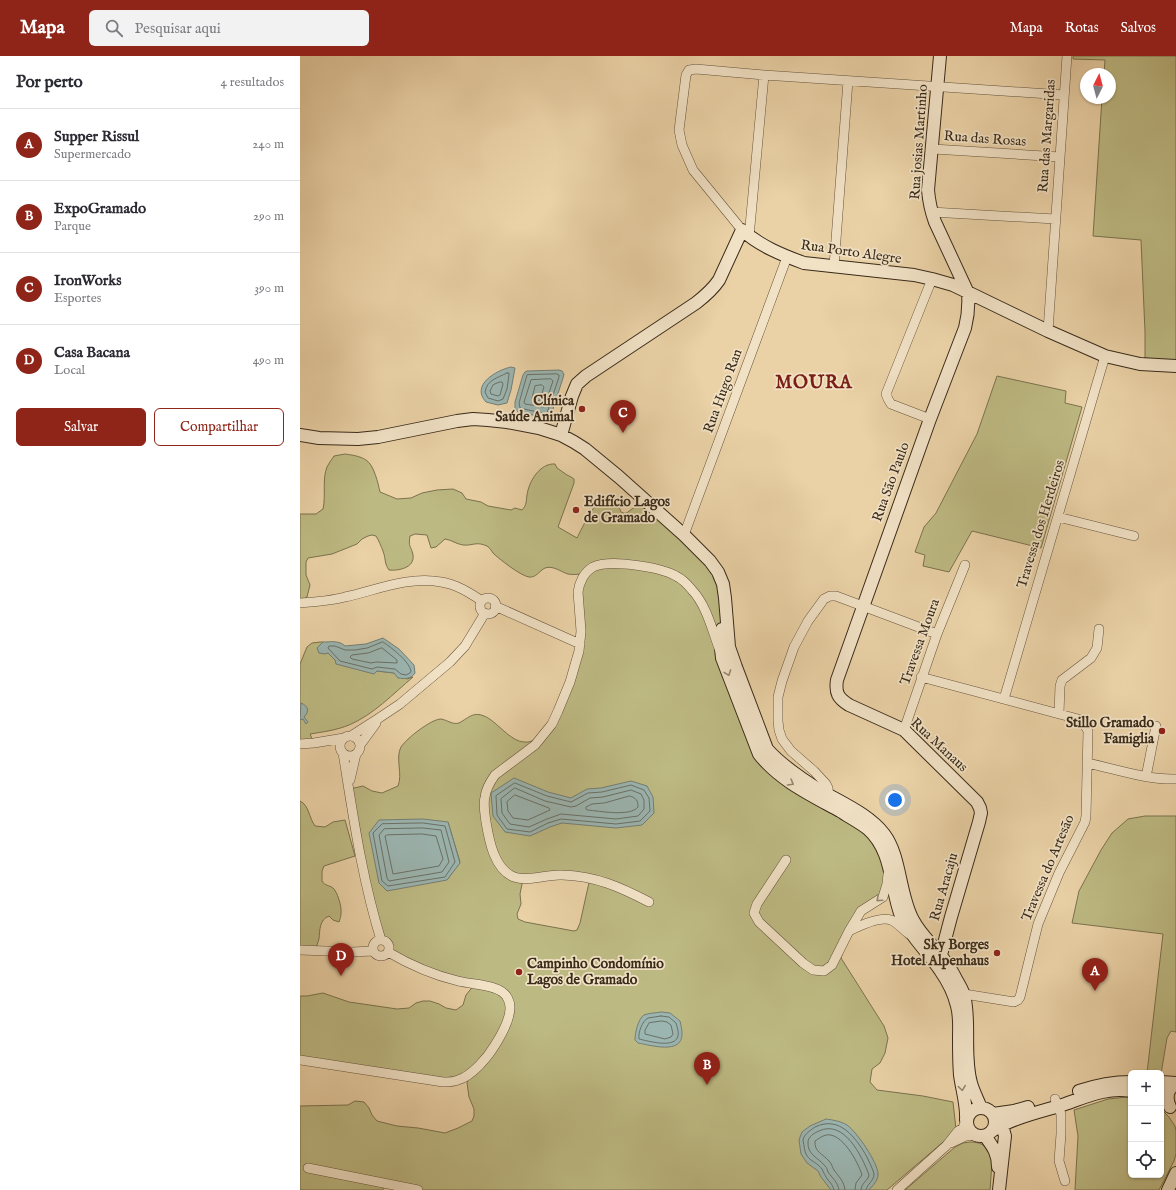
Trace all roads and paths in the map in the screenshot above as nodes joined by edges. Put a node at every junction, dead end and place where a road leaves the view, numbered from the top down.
1 (940, 56) edge
2 (1067, 56) edge
3 (764, 75) junction
4 (848, 80) junction
5 (938, 87) junction
6 (1064, 95) junction
7 (933, 149) junction
8 (1060, 157) junction
9 (931, 212) junction
10 (1055, 219) junction
11 (746, 233) junction
12 (787, 257) junction
13 (834, 266) junction
14 (932, 279) junction
15 (968, 293) junction
16 (1048, 331) junction
17 (1105, 356) junction
18 (1176, 366) edge
19 (930, 419) junction
20 (300, 435) edge
21 (561, 435) junction
22 (1058, 517) junction
23 (684, 535) junction
24 (1134, 536) dead end
25 (965, 565) dead end
26 (482, 601) junction
27 (300, 603) edge
28 (495, 606) junction
29 (863, 606) junction
30 (726, 608) junction
31 (485, 613) junction
32 (1099, 629) dead end
33 (937, 634) junction
34 (718, 640) junction
35 (580, 644) junction
36 (727, 657) junction
37 (921, 677) junction
38 (837, 680) joint
39 (1004, 699) junction
40 (1058, 713) junction
41 (379, 718) junction
42 (1156, 726) dead end
43 (904, 730) junction
44 (348, 737) junction
45 (314, 743) junction
46 (300, 744) edge
47 (360, 745) junction
48 (342, 750) junction
49 (356, 754) junction
50 (1087, 763) junction
51 (1146, 777) junction
52 (1176, 779) edge
53 (349, 786) junction
54 (826, 793) junction
55 (981, 813) joint
56 (786, 860) dead end
57 (888, 863) junction
58 (649, 902) dead end
59 (849, 931) junction
60 (915, 938) junction
61 (381, 940) junction
62 (300, 950) edge
63 (373, 951) junction
64 (388, 952) junction
65 (941, 955) junction
66 (940, 970) junction
67 (951, 991) junction
68 (964, 994) junction
69 (300, 1060) edge
70 (1128, 1082) edge
71 (1164, 1082) edge
72 (1176, 1084) edge
73 (1128, 1091) edge
74 (1056, 1103) junction
75 (982, 1108) junction
76 (1171, 1108) edge
77 (1017, 1118) junction
78 (966, 1120) junction
79 (990, 1127) junction
80 (1005, 1136) junction
81 (946, 1146) junction
82 (308, 1168) dead end
83 (1176, 1173) edge
84 (1064, 1181) dead end
85 (1172, 1189) edge
86 (418, 1190) edge
87 (897, 1190) edge
88 (999, 1190) edge

1 - 5 main road, Rua josias Martinho
2 - 6 street, Rua das Margaridas
3 - 4 street
3 - 11 street
3 - 11 street, Rua Porto Alegre
4 - 5 street
4 - 13 street
5 - 6 street
5 - 7 main road, Rua josias Martinho
6 - 8 street, Rua das Margaridas
7 - 8 street, Rua das Rosas
7 - 9 main road, Rua josias Martinho
8 - 10 street, Rua das Margaridas
9 - 10 street
9 - 15 main road, Rua josias Martinho
10 - 16 street, Rua das Margaridas
11 - 12 main road, Rua Porto Alegre
11 - 21 main road
12 - 13 main road, Rua Porto Alegre
12 - 23 street, Rua Hugo Ran
13 - 14 main road, Rua Porto Alegre
14 - 15 main road, Rua Porto Alegre
14 - 19 street
15 - 16 main road, Rua Porto Alegre
15 - 19 main road, Rua São Paulo
16 - 17 main road, Rua Porto Alegre
17 - 18 main road, Rua Porto Alegre
17 - 22 street, Travessa dos Herdeiros
19 - 29 main road, Rua São Paulo
20 - 21 main road
21 - 23 main road
22 - 24 street
22 - 39 street, Travessa dos Herdeiros
23 - 30 main road
25 - 33 street, Travessa Moura
26 - 27 street
26 - 28 street
26 - 31 street
28 - 31 street
28 - 35 street
29 - 33 street
29 - 38 main road, Rua São Paulo
29 - 54 street
30 - 34 main road
30 - 36 main road
31 - 41 street
32 - 40 street
33 - 37 street, Travessa Moura
34 - 35 street
34 - 36 main road
35 - 58 street
36 - 54 main road
36 -> 54 main road
37 - 39 street, Travessa do Artesão
37 - 43 street, Travessa Moura
38 - 43 main road, Rua Manaus
39 - 40 street, Travessa do Artesão
40 - 50 street, Travessa do Artesão
41 - 44 street
41 - 47 street
42 - 51 street
43 - 55 main road, Rua Manaus
44 - 45 street
44 - 47 street
44 - 48 street
45 - 46 street
45 - 48 street
47 - 49 street
48 - 49 street
48 - 53 street
49 - 53 street
50 - 51 street
50 - 68 street, Travessa do Artesão
51 - 52 street
53 - 61 street
54 - 57 main road
54 - 65 main road
55 - 65 main road, Rua Aracaju
56 - 59 street
57 -> 59 street
57 - 60 main road
59 - 60 street
60 - 66 main road
61 - 63 street
61 - 64 street
62 - 63 street
63 - 64 street
64 - 69 street
65 - 66 main road, Rua Aracaju
65 - 68 main road
66 - 67 main road
67 - 68 main road
67 -> 78 main road
68 - 75 main road
70 - 74 main road
71 - 72 main road
72 - 76 main road
73 - 74 main road
74 - 77 main road
74 - 79 main road
74 - 84 street
75 - 78 main road
75 - 79 main road
77 - 79 main road
77 - 80 main road
78 - 79 main road
78 - 81 street
79 - 80 main road
79 - 81 street
79 - 88 main road
80 - 88 main road
81 - 87 street
82 - 86 street
83 - 85 main road

